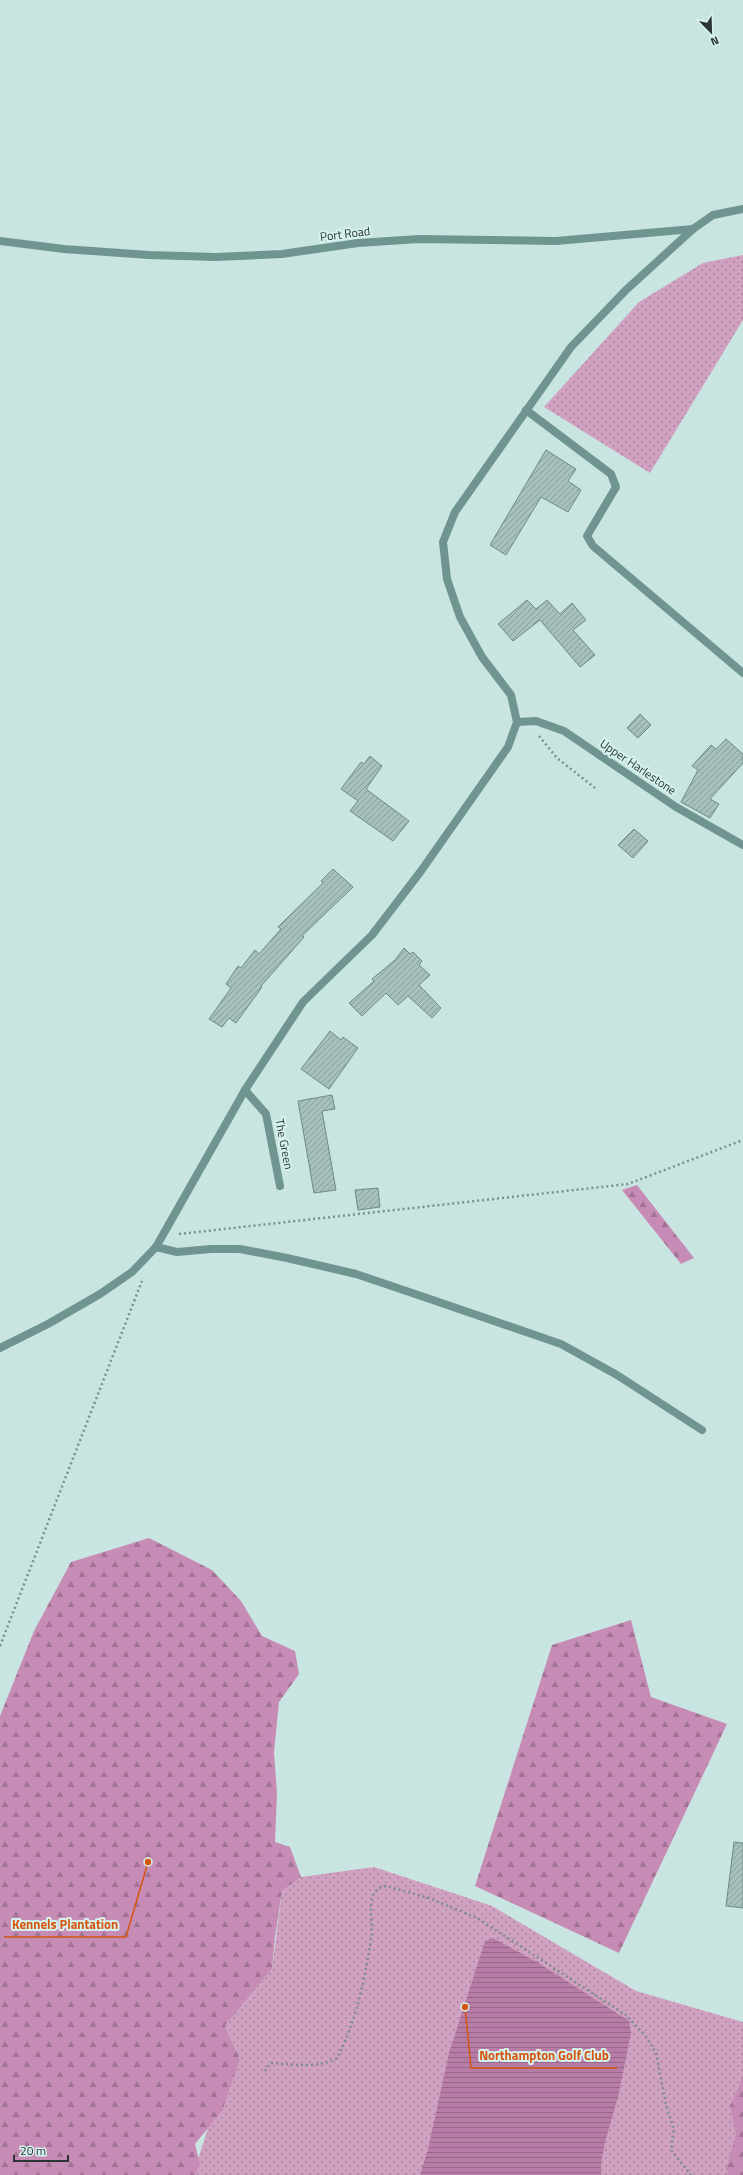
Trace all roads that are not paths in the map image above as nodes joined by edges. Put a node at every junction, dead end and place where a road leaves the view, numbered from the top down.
1 (743, 209) edge
2 (693, 229) junction
3 (0, 241) edge
4 (526, 410) junction
5 (743, 673) edge
6 (517, 722) junction
7 (743, 845) edge
8 (245, 1090) junction
9 (280, 1186) dead end
10 (156, 1247) junction
11 (0, 1348) edge
12 (702, 1430) dead end

1 - 2 street
2 - 3 street, Port Road
2 - 4 street
4 - 5 street
4 - 6 street
6 - 7 street, Upper Harlestone
6 - 8 street
8 - 9 street, The Green
8 - 10 street
10 - 11 street
10 - 12 street

